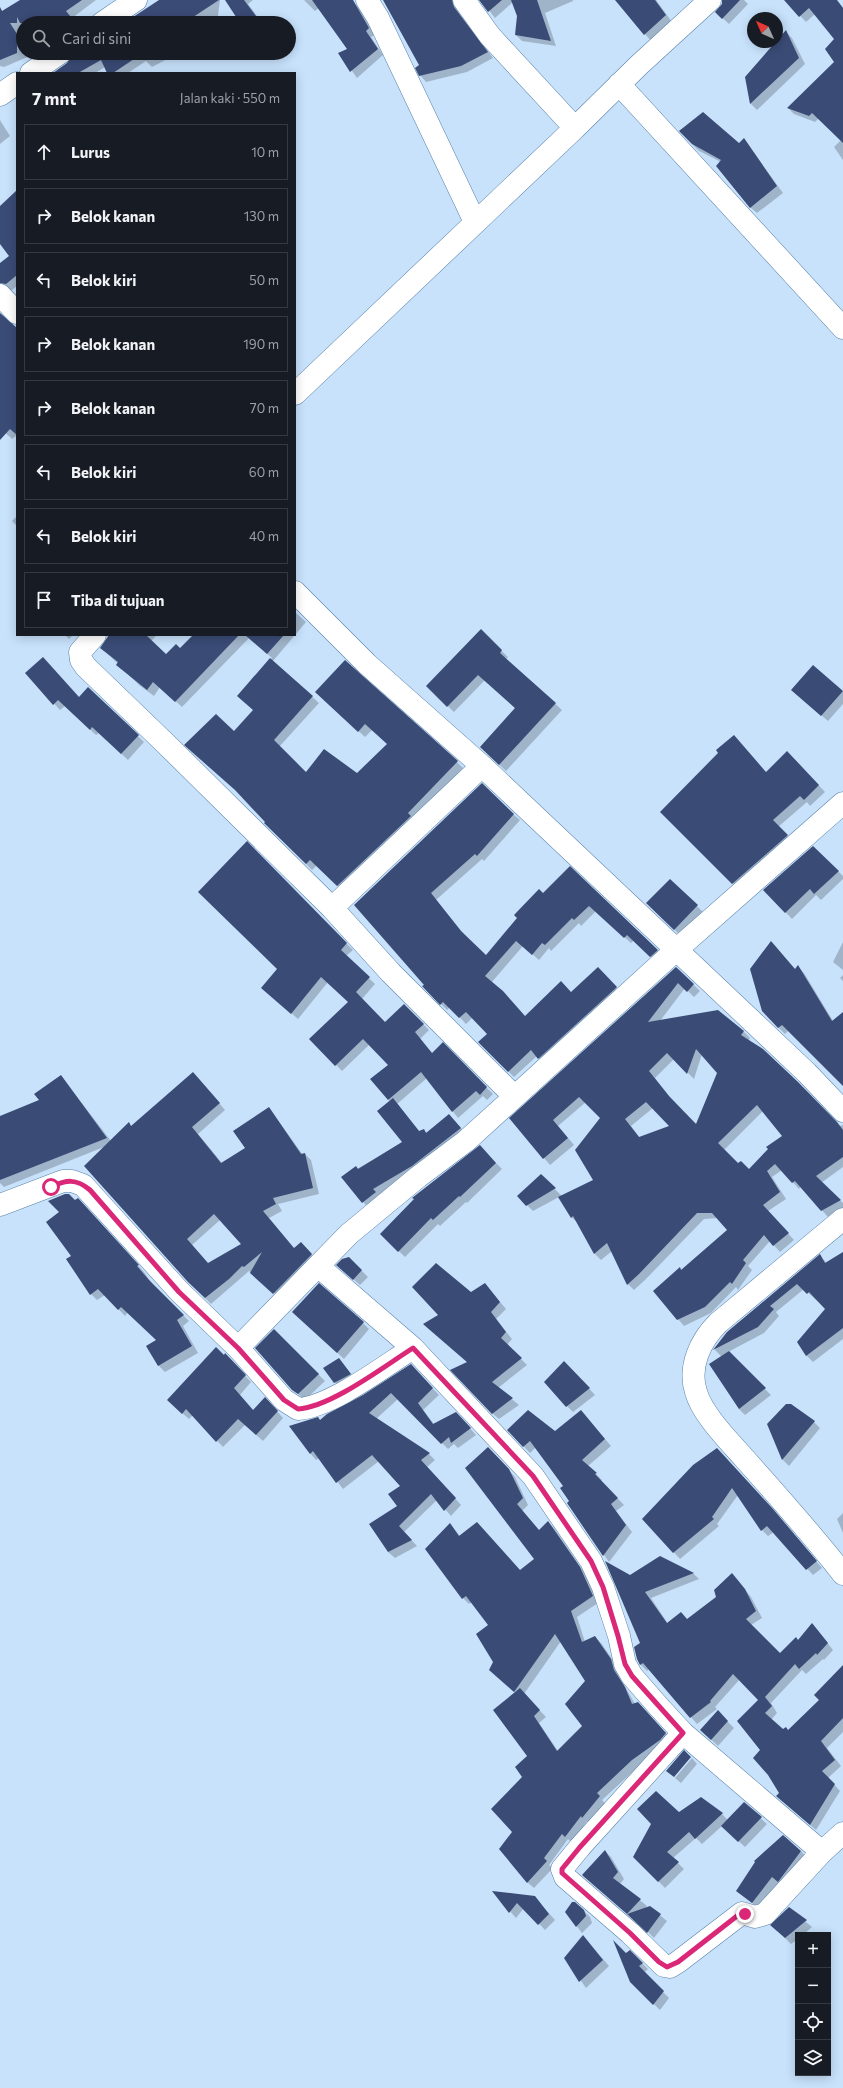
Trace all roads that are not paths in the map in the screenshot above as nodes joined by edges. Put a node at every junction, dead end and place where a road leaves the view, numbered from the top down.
1 (136, 0) edge
2 (367, 0) edge
3 (464, 0) edge
4 (710, 0) edge
5 (112, 16) edge
6 (50, 60) edge
7 (32, 72) edge
8 (16, 84) edge
9 (619, 84) junction
10 (0, 95) edge
11 (575, 128) junction
12 (475, 222) junction
13 (0, 296) edge
14 (16, 312) edge
15 (843, 328) edge
16 (296, 393) edge
17 (296, 593) edge
18 (94, 636) edge
19 (482, 766) junction
20 (843, 803) edge
21 (332, 908) junction
22 (675, 951) junction
23 (514, 1096) junction
24 (843, 1111) edge
25 (0, 1205) edge
26 (843, 1219) edge
27 (322, 1262) junction
28 (238, 1348) junction
29 (413, 1348) junction
30 (843, 1574) edge
31 (683, 1733) junction
32 (843, 1833) edge
33 (822, 1852) junction

1 - 5 street
2 - 12 street
3 - 11 street
4 - 9 street
6 - 7 street
8 - 10 street
9 - 11 street
9 - 15 street
11 - 12 street
12 - 16 street
13 - 14 street
17 - 19 street
18 - 21 street
19 - 21 street
19 - 22 street
20 - 22 street
21 - 23 street
22 - 23 street
22 - 24 street
23 - 27 street
25 - 28 street
26 - 30 street
27 - 28 street
27 - 29 street
28 - 29 street
29 - 31 street
31 - 33 street
31 - 33 street
32 - 33 street

